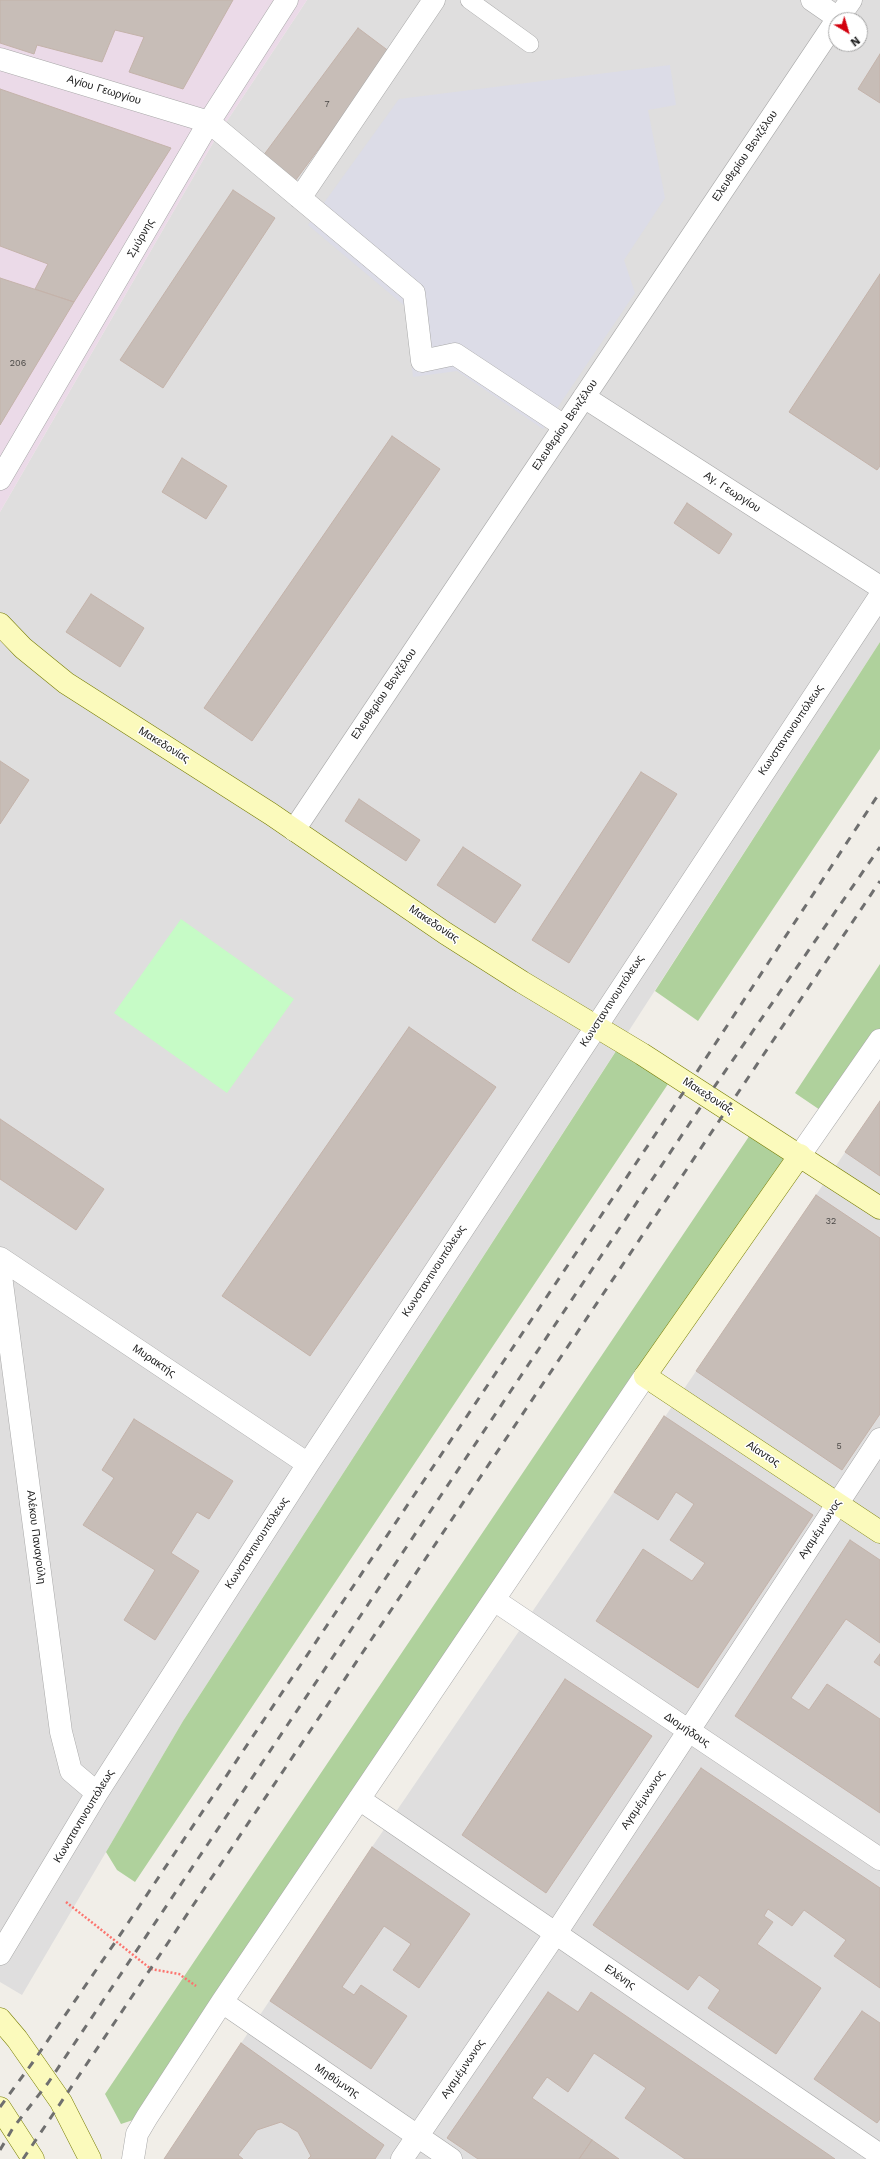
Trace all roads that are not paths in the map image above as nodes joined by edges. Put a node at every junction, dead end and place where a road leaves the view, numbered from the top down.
1 (287, 0) edge
2 (434, 0) edge
3 (469, 0) edge
4 (812, 0) edge
5 (851, 0) edge
6 (843, 12) edge
7 (828, 13) edge
8 (828, 33) edge
9 (530, 44) dead end
10 (0, 58) edge
11 (209, 122) junction
12 (300, 198) junction
13 (584, 397) junction
14 (564, 426) junction
15 (0, 480) edge
16 (880, 586) edge
17 (880, 596) edge
18 (0, 624) edge
19 (294, 830) junction
20 (596, 1026) junction
21 (880, 1040) edge
22 (800, 1156) junction
23 (880, 1208) edge
24 (0, 1258) edge
25 (0, 1268) edge
26 (645, 1376) junction
27 (880, 1438) edge
28 (308, 1464) junction
29 (837, 1503) junction
30 (880, 1532) edge
31 (494, 1600) junction
32 (689, 1731) junction
33 (97, 1793) junction
34 (359, 1799) junction
35 (880, 1859) edge
36 (556, 1933) junction
37 (0, 1954) edge
38 (222, 2002) junction
39 (0, 2019) edge
40 (0, 2108) edge
41 (417, 2136) junction
42 (880, 2155) edge
43 (33, 2159) edge
44 (90, 2159) edge
45 (133, 2159) edge
46 (402, 2159) edge
47 (451, 2159) edge

1 - 11 street, Σμύρνης
2 - 12 street
3 - 9 lane
4 - 7 street
5 - 6 street, Ελευθερίου Βενιζέλου
8 - 13 street, Ελευθερίου Βενιζέλου
10 - 11 street, Αγίου Γεωργίου
11 - 12 street
11 - 15 street, Σμύρνης
12 - 14 street
13 - 14 street, Ελευθερίου Βενιζέλου
13 - 16 street, Αγ. Γεωργίου
14 - 19 street, Ελευθερίου Βενιζέλου
17 - 20 street, Κωνσταντινουπόλεως
18 - 19 street, Μακεδονίας
19 - 20 street, Μακεδονίας
20 - 22 street, Μακεδονίας
20 - 28 street, Κωνσταντινουπόλεως
21 - 22 street
22 - 23 street, Μακεδονίας
22 - 26 street
24 - 28 street, Μυρακτής
25 - 33 street, Αλέκου Παναγούλη
26 - 29 street, Αίαντος
26 - 31 street
27 - 29 street, Αγαμέμνωνος
28 - 33 street, Κωνσταντινουπόλεως
29 - 30 street, Αίαντος
29 - 32 street, Αγαμέμνωνος
31 - 32 street, Διομήδους
31 - 34 street
32 - 35 street, Διομήδους
32 - 36 street, Αγαμέμνωνος
33 - 37 street, Κωνσταντινουπόλεως
34 - 36 street, Ελένης
34 - 38 street
36 - 41 street, Αγαμέμνωνος
36 - 42 street, Ελένης
38 - 41 street, Μηθύμνης
38 - 45 street
39 - 44 street
40 - 43 street
41 - 46 street, Αγαμέμνωνος
41 - 47 street, Μηθύμνης

